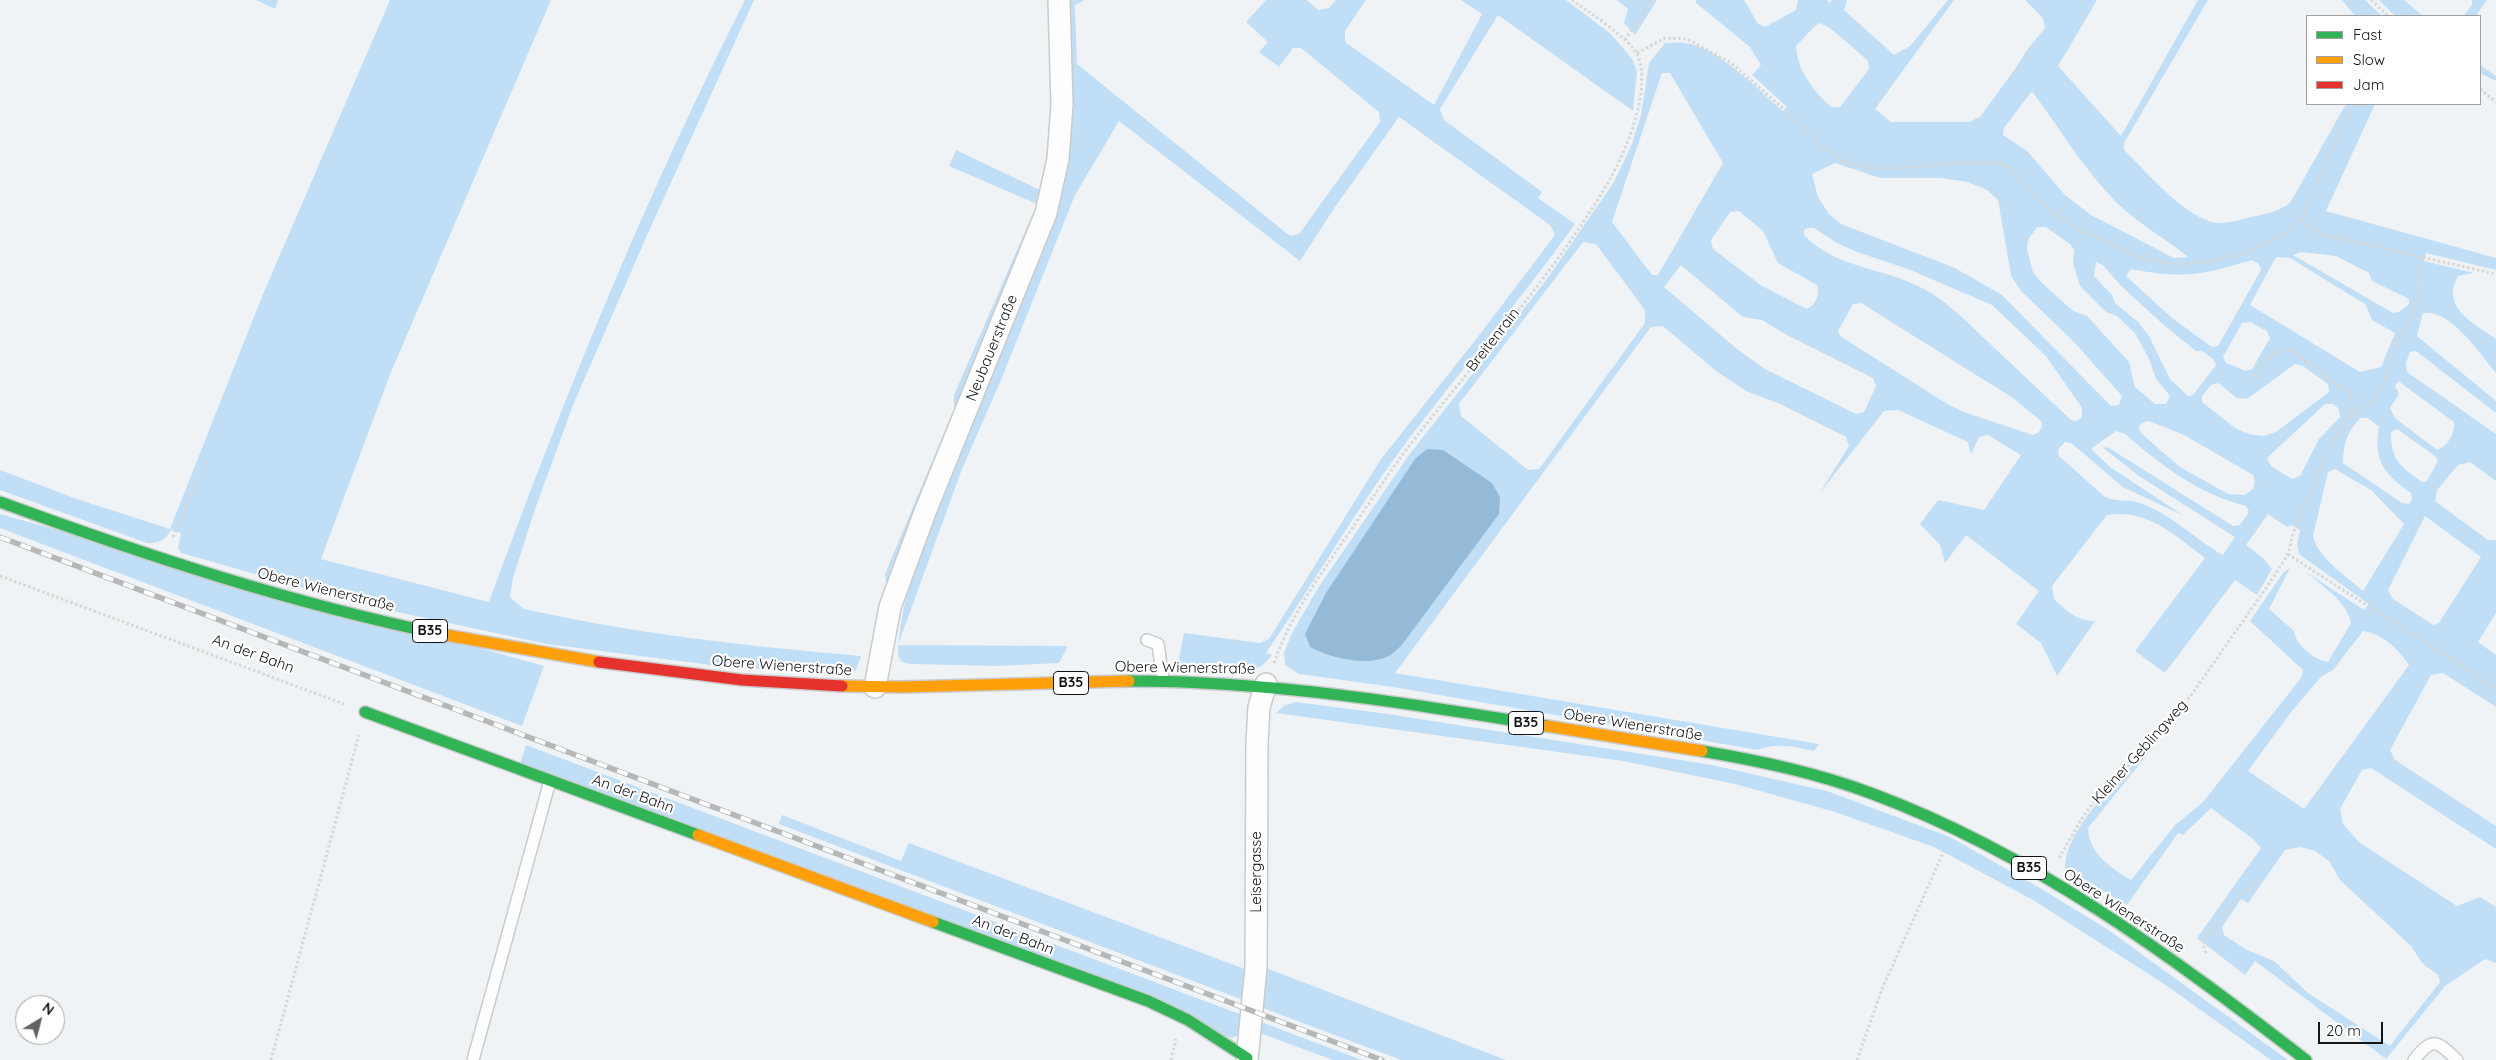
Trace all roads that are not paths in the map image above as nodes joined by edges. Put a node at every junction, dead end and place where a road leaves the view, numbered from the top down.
1 (1059, 0) edge
2 (0, 502) edge
3 (1147, 640) dead end
4 (1163, 681) junction
5 (1266, 684) junction
6 (875, 687) junction
7 (365, 712) road end
8 (550, 781) junction
9 (1247, 1059) edge
10 (473, 1060) edge
11 (2306, 1060) edge
12 (2414, 1060) edge
13 (2457, 1060) edge

1 - 6 street, Neubauerstraße
2 - 6 main road, Obere Wienerstraße / B35
3 - 4 lane
4 - 5 main road, Obere Wienerstraße / B35
4 - 6 main road, Obere Wienerstraße / B35
5 - 9 street, Leisergasse
5 - 11 main road, Obere Wienerstraße / B35
7 - 8 main road, An der Bahn
8 - 9 main road, An der Bahn
8 - 10 lane
12 - 13 lane

